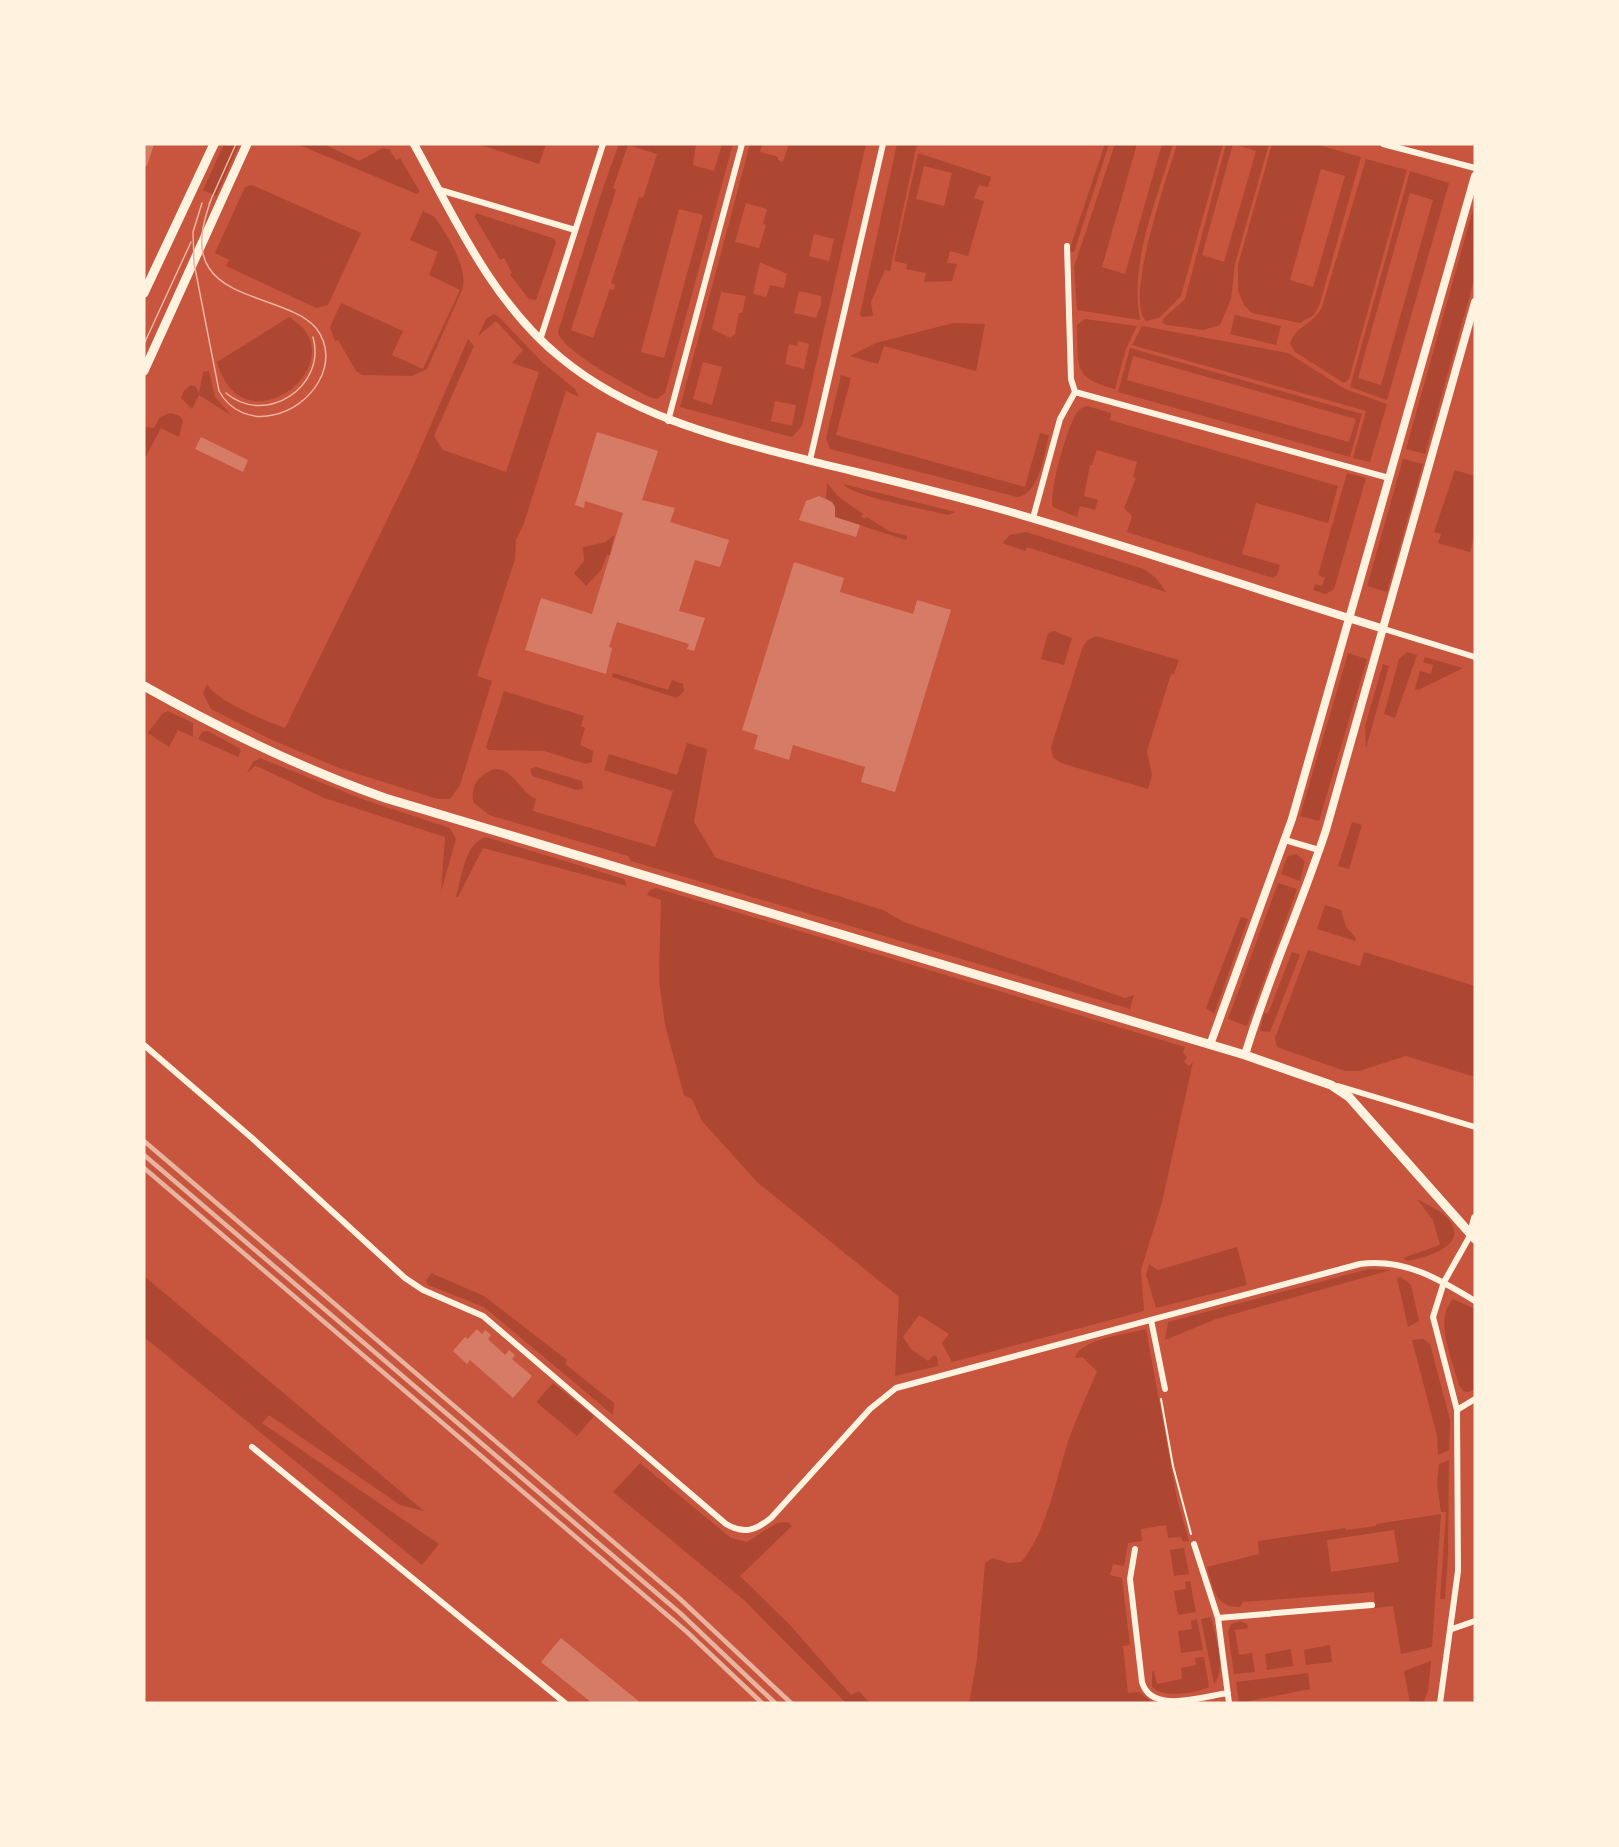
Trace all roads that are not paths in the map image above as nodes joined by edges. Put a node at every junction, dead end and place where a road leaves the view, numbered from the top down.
1 (214, 144) edge
2 (247, 144) edge
3 (414, 144) edge
4 (603, 144) edge
5 (742, 144) edge
6 (883, 144) edge
7 (1383, 144) edge
8 (1475, 168) edge
9 (1475, 176) edge
10 (440, 190) junction
11 (575, 230) junction
12 (1067, 246) dead end
13 (144, 293) edge
14 (1475, 302) edge
15 (540, 340) junction
16 (144, 371) edge
17 (1075, 392) junction
18 (668, 421) junction
19 (810, 460) junction
20 (1389, 478) junction
21 (1033, 518) junction
22 (1350, 618) junction
23 (1384, 629) junction
24 (1475, 657) edge
25 (144, 686) edge
26 (1285, 840) junction
27 (1319, 850) junction
28 (144, 1045) edge
29 (1210, 1045) junction
30 (1245, 1054) junction
31 (1331, 1085) junction
32 (1475, 1127) edge
33 (1475, 1220) edge
34 (1473, 1237) edge
35 (1444, 1282) junction
36 (1475, 1301) edge
37 (1151, 1320) junction
38 (1166, 1389) road end
39 (1475, 1399) edge
40 (1457, 1410) junction
41 (252, 1447) dead end
42 (1194, 1544) road end
43 (1135, 1549) dead end
44 (1372, 1605) dead end
45 (1218, 1618) junction
46 (1475, 1621) edge
47 (1452, 1629) junction
48 (1228, 1693) junction
49 (565, 1703) edge
50 (1229, 1703) edge
51 (1440, 1703) edge

1 - 13 main road
2 - 16 main road
3 - 10 street
4 - 11 street
5 - 18 street
6 - 19 street
7 - 8 street
9 - 20 street
10 - 11 street
10 - 15 street
11 - 15 street
12 - 17 street
14 - 23 street
15 - 18 street
17 - 20 street
17 - 21 street
18 - 19 street
19 - 21 street
20 - 22 street
21 - 22 street
22 - 23 street
22 - 26 street
23 - 24 street
23 - 27 street
25 - 29 main road
26 - 27 street
26 - 29 street
27 - 30 street
28 - 37 street
29 - 30 main road
30 - 31 main road
31 - 32 street
31 - 34 main road
33 - 34 street
34 - 35 street
35 - 36 street
35 - 37 street
35 - 40 street
37 - 38 street
39 - 40 street
40 - 47 street
41 - 49 street
42 - 45 street
43 - 48 street
44 - 45 street
45 - 48 street
46 - 47 street
47 - 51 street
48 - 50 street

